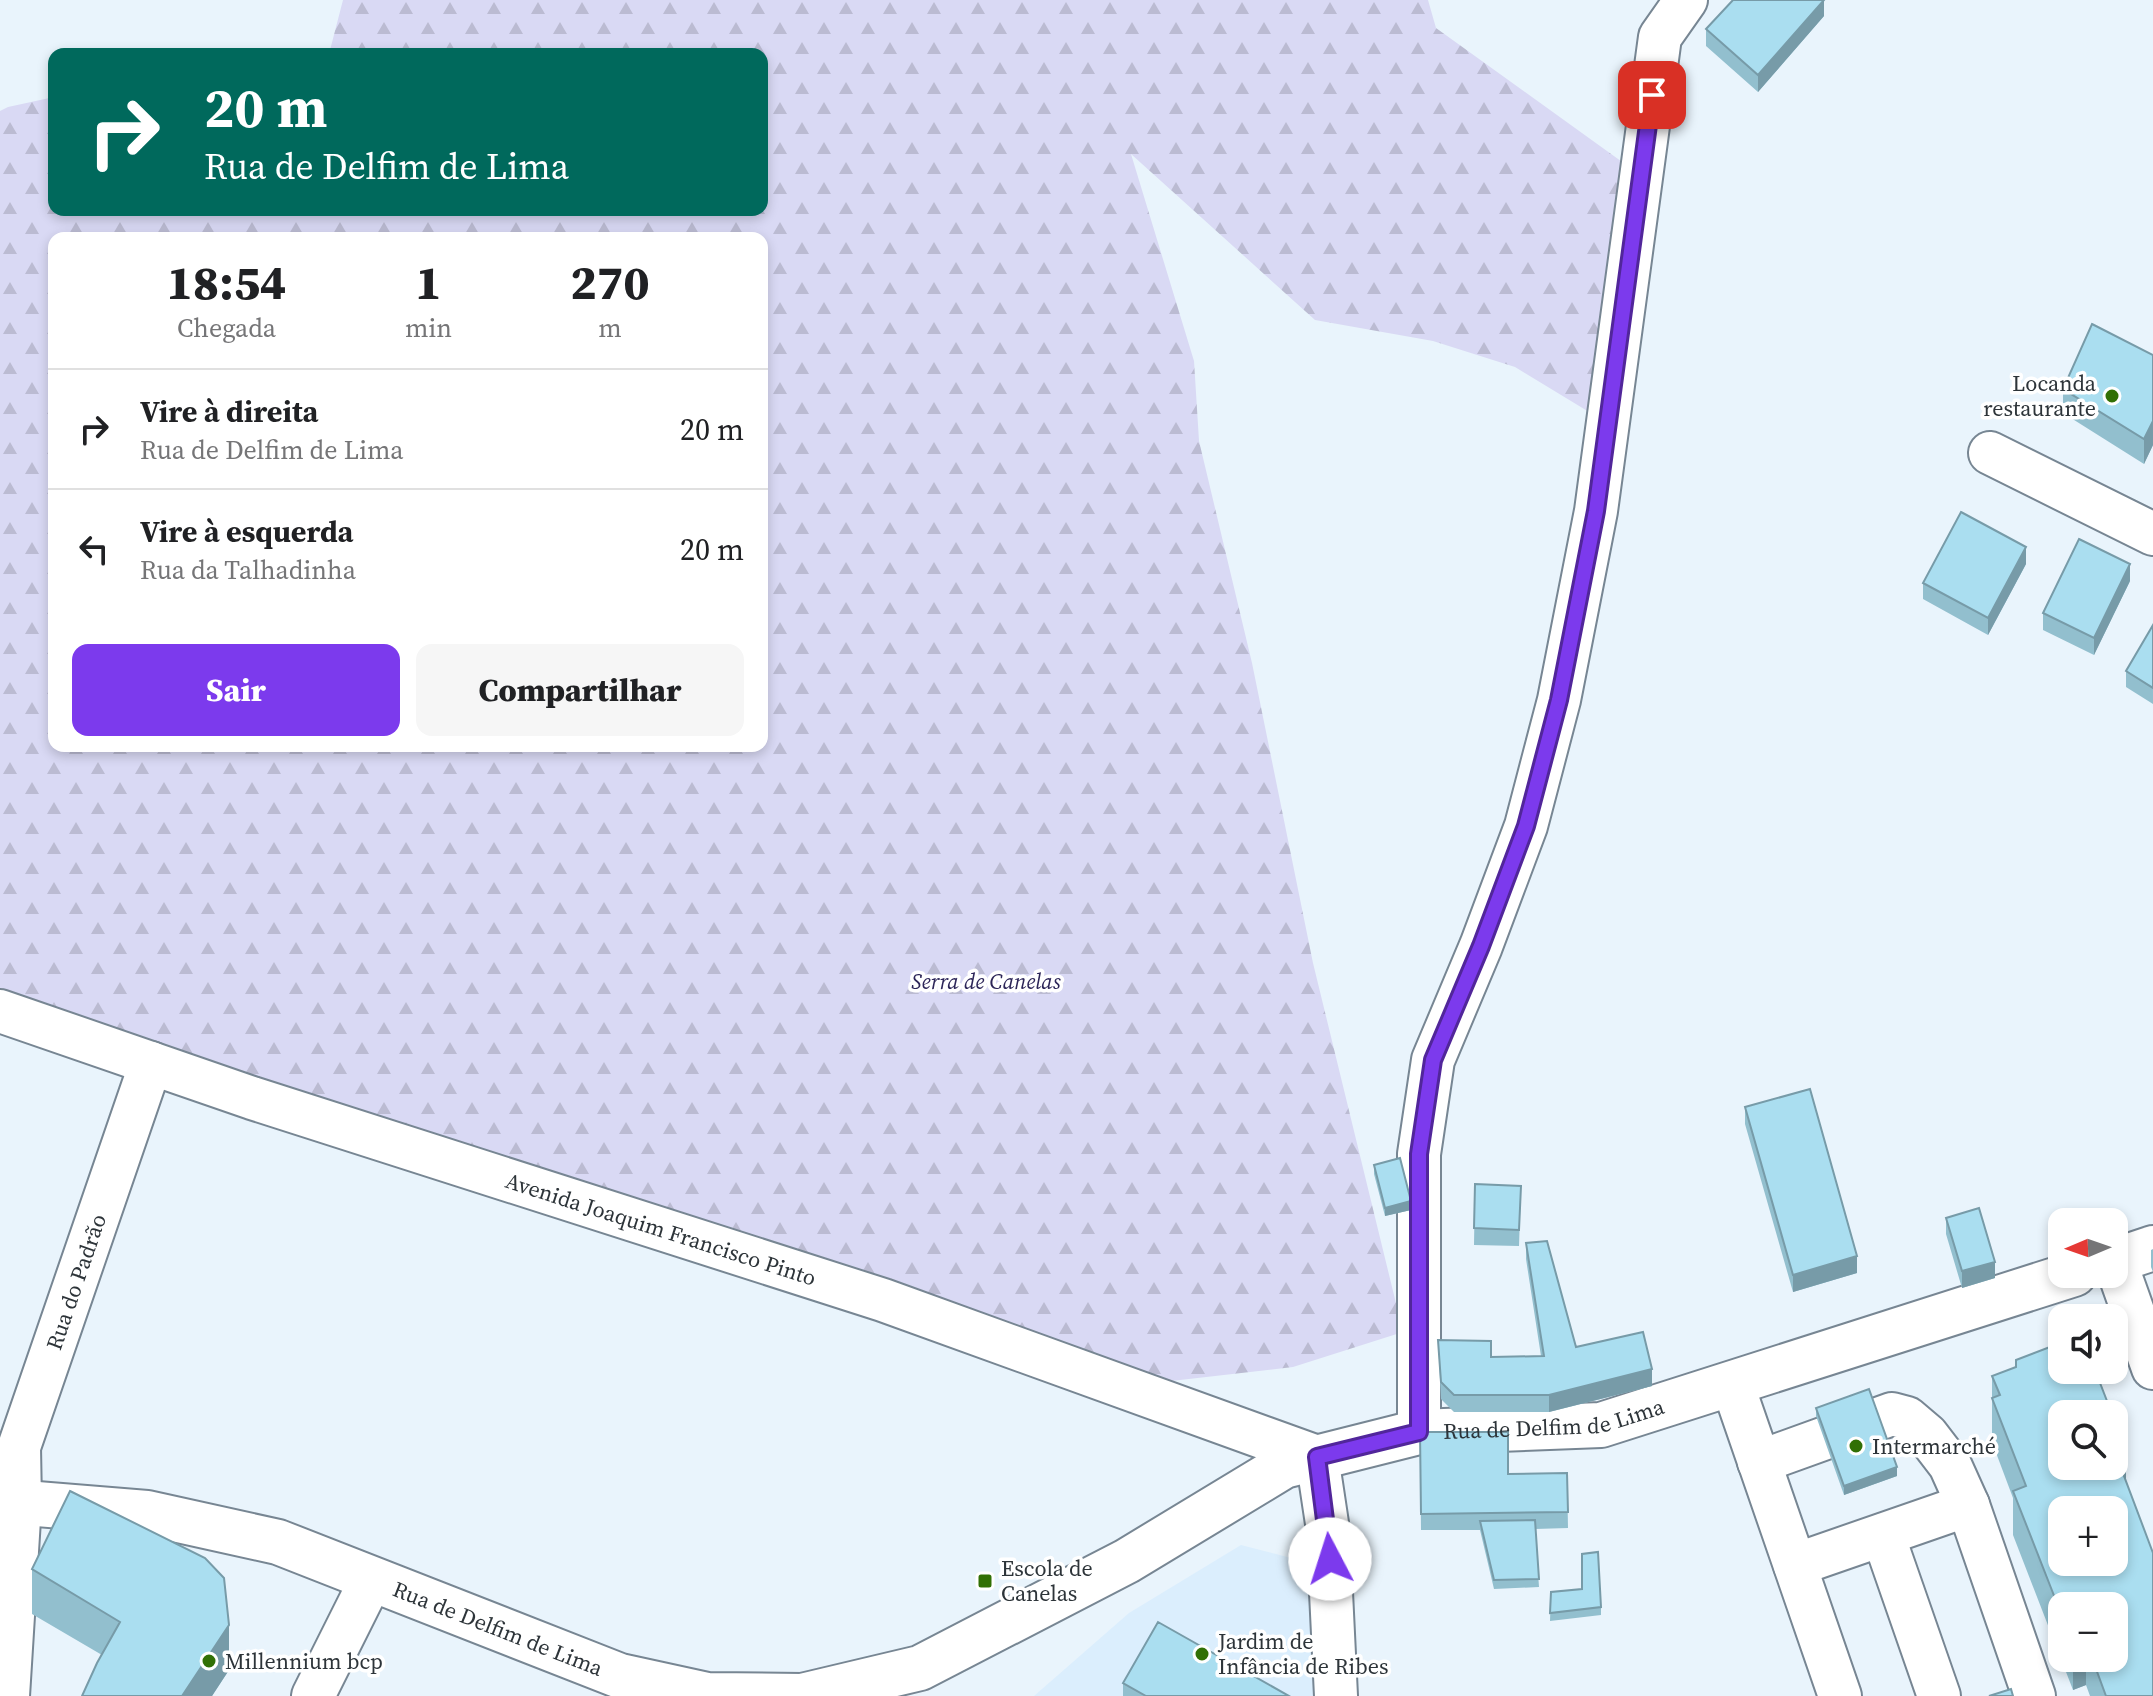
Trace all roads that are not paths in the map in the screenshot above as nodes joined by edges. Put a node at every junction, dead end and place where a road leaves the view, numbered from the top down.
1 (1686, 0) edge
2 (1990, 453) dead end
3 (2153, 534) edge
4 (0, 1011) edge
5 (151, 1063) junction
6 (2153, 1248) edge
7 (2128, 1256) edge
8 (2048, 1282) edge
9 (2124, 1288) edge
10 (2153, 1368) edge
11 (1732, 1383) junction
12 (1419, 1432) junction
13 (1317, 1457) junction
14 (1759, 1462) junction
15 (10, 1502) edge
16 (1968, 1505) junction
17 (1883, 1535) junction
18 (1795, 1565) junction
19 (371, 1580) junction
20 (8, 1696) edge
21 (313, 1696) edge
22 (1336, 1696) edge
23 (1840, 1696) edge
24 (1939, 1696) edge
25 (2034, 1696) edge

1 - 12 street
2 - 3 street
4 - 5 street, Avenida Joaquim Francisco Pinto
5 - 13 street, Avenida Joaquim Francisco Pinto
5 - 15 street, Rua do Padrão
6 - 7 main road
8 - 11 main road, Rua de Delfim de Lima
9 - 10 street
11 - 12 main road, Rua de Delfim de Lima
11 - 14 street
12 - 13 main road, Rua de Delfim de Lima
13 - 19 main road, Rua de Delfim de Lima
13 - 22 street
14 - 16 street
14 - 18 street
15 - 19 main road, Rua de Delfim de Lima
15 - 20 street, Rua do Padrão
16 - 17 street
16 - 25 street
17 - 18 street
17 - 24 street
18 - 23 street
19 - 21 street

